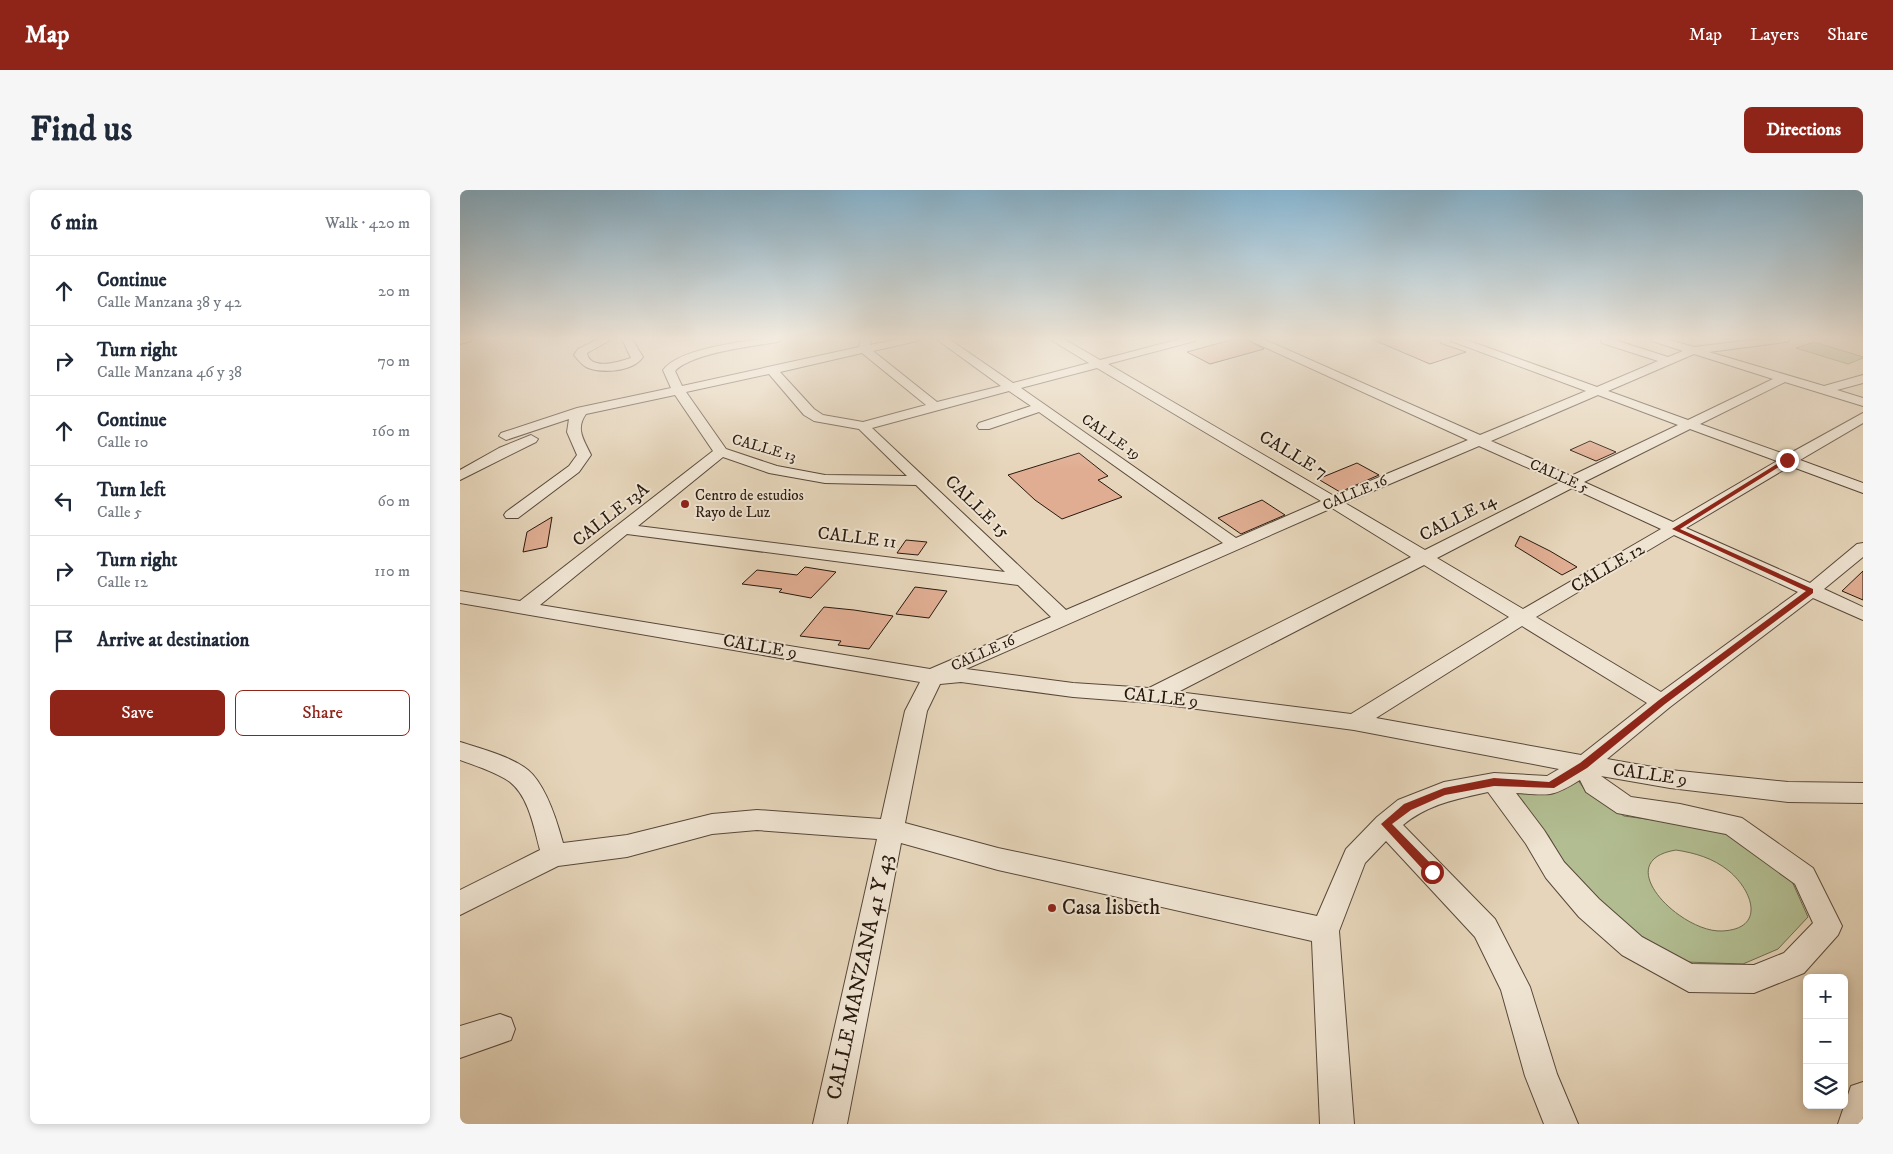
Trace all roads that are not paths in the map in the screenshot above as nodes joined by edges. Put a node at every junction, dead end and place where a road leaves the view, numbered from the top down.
1 (675, 383) edge
2 (711, 383) edge
3 (783, 383) edge
4 (908, 383) edge
5 (1007, 383) edge
6 (1025, 383) edge
7 (1131, 383) edge
8 (1353, 383) edge
9 (1576, 383) edge
10 (1619, 383) edge
11 (1775, 383) edge
12 (1800, 383) edge
13 (1851, 383) edge
14 (1012, 386) junction
15 (678, 390) junction
16 (1825, 390) junction
17 (1599, 391) junction
18 (1863, 402) edge
19 (934, 406) junction
20 (1042, 408) junction
21 (582, 411) junction
22 (1863, 417) edge
23 (1688, 425) junction
24 (863, 426) junction
25 (984, 426) dead end
26 (572, 429) junction
27 (1480, 440) junction
28 (509, 442) junction
29 (721, 452) junction
30 (1787, 460) junction
31 (460, 476) edge
32 (922, 481) junction
33 (1572, 482) junction
34 (1863, 488) edge
35 (1333, 502) junction
36 (512, 515) dead end
37 (626, 529) junction
38 (1675, 529) junction
39 (1236, 545) junction
40 (1863, 548) edge
41 (1424, 557) junction
42 (1023, 580) junction
43 (1811, 591) junction
44 (460, 598) edge
45 (525, 607) junction
46 (1863, 614) edge
47 (1062, 618) junction
48 (1521, 618) junction
49 (933, 677) junction
50 (1152, 696) junction
51 (1662, 702) junction
52 (1354, 722) junction
53 (460, 751) edge
54 (1584, 765) junction
55 (1494, 782) junction
56 (1859, 787) edge
57 (1386, 824) junction
58 (891, 830) junction
59 (554, 855) junction
60 (460, 903) edge
61 (1325, 931) junction
62 (500, 1030) dead end
63 (460, 1042) edge
64 (1863, 1098) edge
65 (830, 1124) edge
66 (1337, 1124) edge
67 (1561, 1124) edge
68 (1855, 1124) edge

1 - 15 street, CALLE 13
2 - 15 street
3 - 24 street
4 - 19 street
5 - 14 street, CALLE 19
6 - 14 street
7 - 35 street, CALLE 7
8 - 27 street, CALLE 5
9 - 17 street
10 - 17 street, CALLE 16
11 - 23 street, CALLE 14
12 - 16 street
13 - 16 street
14 - 19 street
14 - 20 street, CALLE 19
15 - 21 street
15 - 29 street, CALLE 13
16 - 18 street
17 - 23 street
17 - 27 street, CALLE 16
19 - 24 street
20 - 25 street
20 - 39 street, CALLE 19
21 - 26 street
21 - 28 street
22 - 30 street, CALLE 12
23 - 30 street
23 - 33 street, CALLE 14
24 - 32 street, CALLE 15
26 - 28 street
26 - 36 street
27 - 33 street, CALLE 5
27 - 35 street, CALLE 16
28 - 31 street
29 - 32 street, CALLE 13
29 - 37 street, CALLE 13A
30 - 34 street
30 - 38 street, CALLE 12
32 - 42 street, CALLE 15
33 - 38 street, CALLE 5
33 - 41 street, CALLE 14
35 - 39 street, CALLE 16
35 - 41 street, CALLE 7
37 - 42 street, CALLE 11
37 - 45 street, CALLE 13A
38 - 43 street, CALLE 5
38 - 48 street, CALLE 12
39 - 47 street, CALLE 16
40 - 43 street
41 - 48 street, CALLE 7
41 - 50 street, CALLE 14
42 - 47 street, CALLE 15
43 - 46 street, CALLE 5
43 - 51 street
44 - 45 street, CALLE 9
45 - 49 street, CALLE 9
47 - 49 street, CALLE 16
48 - 51 street, CALLE 7
48 - 52 street, CALLE 12
49 - 50 street, CALLE 9
49 - 58 street, CALLE MANZANA 41 Y 43
50 - 52 street, CALLE 9
51 - 54 street
52 - 54 street, CALLE 9
53 - 59 street
54 - 55 street
54 - 55 street
54 - 56 street, CALLE 9
55 - 57 street
57 - 61 street
57 - 67 street
58 - 59 street
58 - 61 street
58 - 65 street, CALLE MANZANA 41 Y 43
59 - 60 street
61 - 66 street
62 - 63 street
64 - 68 street

